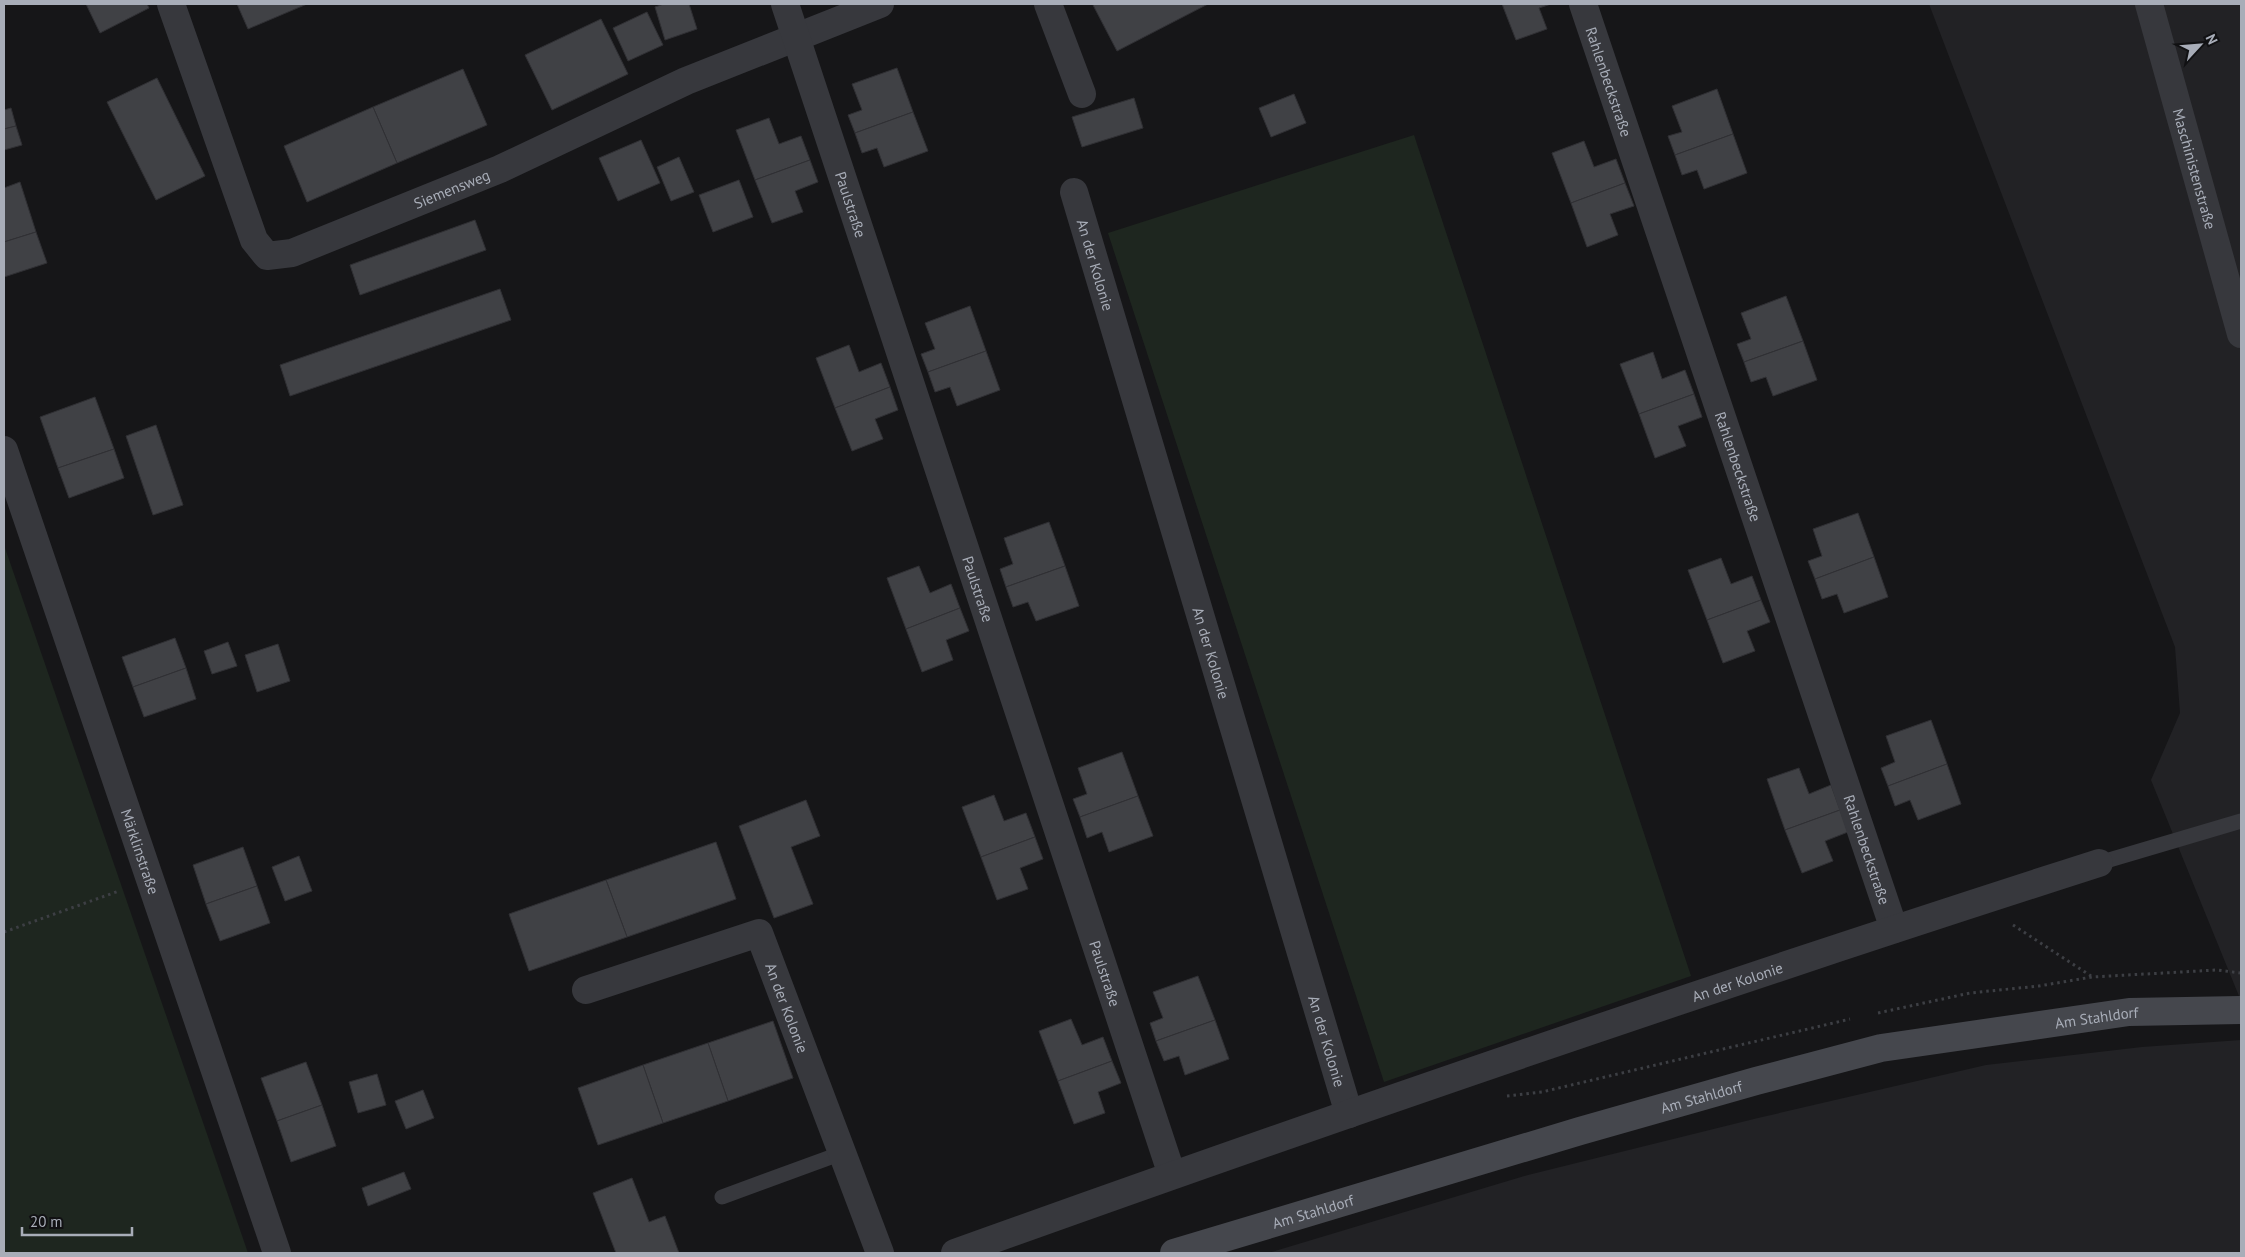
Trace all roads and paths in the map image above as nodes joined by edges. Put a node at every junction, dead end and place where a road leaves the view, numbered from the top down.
1 (171, 4) edge
2 (785, 4) edge
3 (880, 4) edge
4 (1048, 4) edge
5 (1583, 4) edge
6 (2149, 4) edge
7 (797, 36) junction
8 (1082, 94) dead end
9 (1074, 192) dead end
10 (2241, 334) edge
11 (4, 450) edge
12 (2241, 821) edge
13 (2099, 863) joint
14 (150, 880) junction
15 (2007, 921) dead end
16 (1894, 929) junction
17 (4, 932) edge
18 (2092, 977) dead end
19 (586, 990) dead end
20 (2241, 1010) edge
21 (1349, 1114) junction
22 (842, 1153) junction
23 (1172, 1176) junction
24 (722, 1197) dead end
25 (277, 1253) edge
26 (880, 1253) edge
27 (955, 1253) edge
28 (1174, 1253) edge

1 - 7 street, Siemensweg
2 - 7 street, Paulstraße
3 - 7 street, Siemensweg
4 - 8 street
5 - 16 street, Rahlenbeckstraße
6 - 10 street, Maschinistenstraße
7 - 23 street, Paulstraße
9 - 21 street, An der Kolonie
11 - 14 street, Märklinstraße
12 - 13 lane
13 - 16 street, An der Kolonie
14 - 17 path
14 - 25 street, Märklinstraße
15 - 18 path
16 - 21 street, An der Kolonie
19 - 22 street, An der Kolonie
20 - 28 main road, Am Stahldorf
21 - 23 street, An der Kolonie
22 - 24 lane
22 - 26 street, An der Kolonie
23 - 27 street, An der Kolonie

